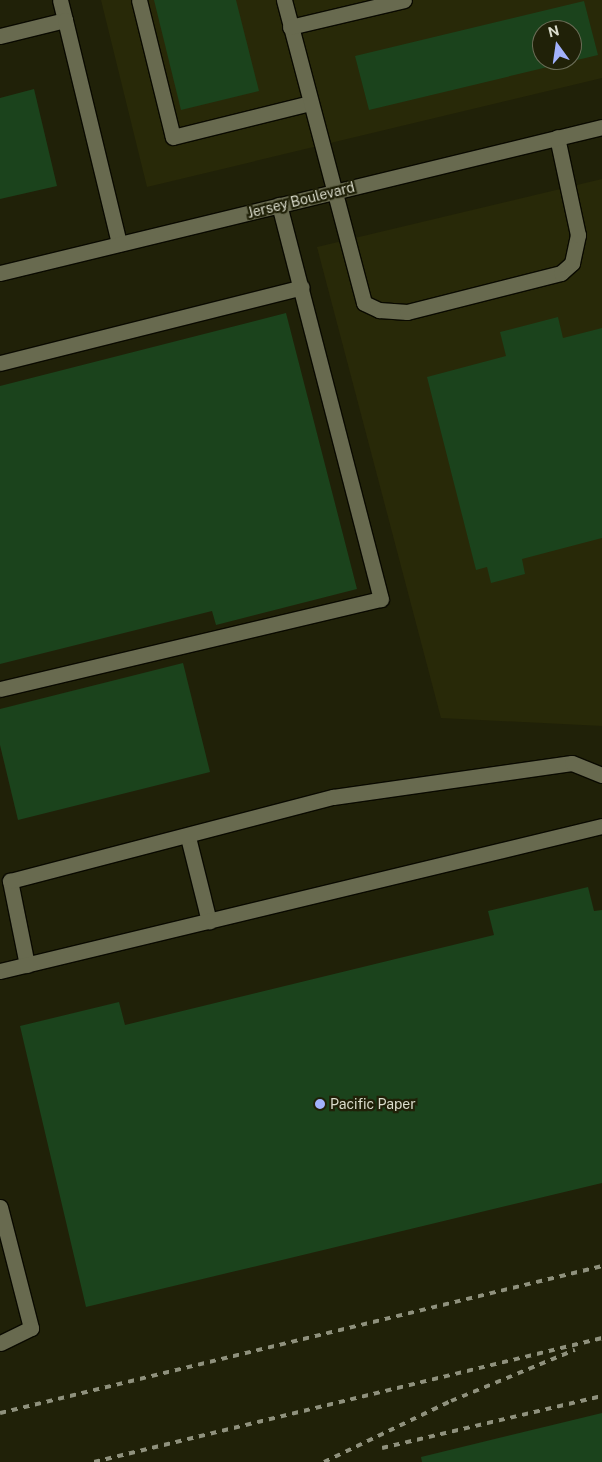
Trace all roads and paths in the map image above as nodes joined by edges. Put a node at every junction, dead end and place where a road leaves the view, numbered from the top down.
1 (60, 0) edge
2 (139, 0) edge
3 (284, 0) edge
4 (404, 0) edge
5 (65, 20) junction
6 (290, 27) junction
7 (0, 36) edge
8 (310, 103) junction
9 (602, 127) edge
10 (558, 138) junction
11 (335, 192) junction
12 (279, 205) junction
13 (119, 244) junction
14 (0, 273) edge
15 (302, 287) junction
16 (0, 363) edge
17 (0, 688) edge
18 (602, 774) edge
19 (602, 826) edge
20 (188, 837) junction
21 (209, 921) junction
22 (27, 965) junction
23 (0, 971) edge
24 (0, 1207) edge
25 (0, 1343) edge

1 - 5 street
2 - 8 street
3 - 6 street
4 - 6 street
5 - 7 street
5 - 13 street
6 - 8 street
8 - 11 street
9 - 10 street, Jersey Boulevard
10 - 11 street, Jersey Boulevard
10 - 11 street
11 - 12 street, Jersey Boulevard
12 - 13 street, Jersey Boulevard
12 - 15 street
13 - 14 street, Jersey Boulevard
15 - 16 street
15 - 17 street
18 - 20 street
19 - 21 street
20 - 21 street
20 - 22 street
21 - 22 street
22 - 23 street
24 - 25 street

